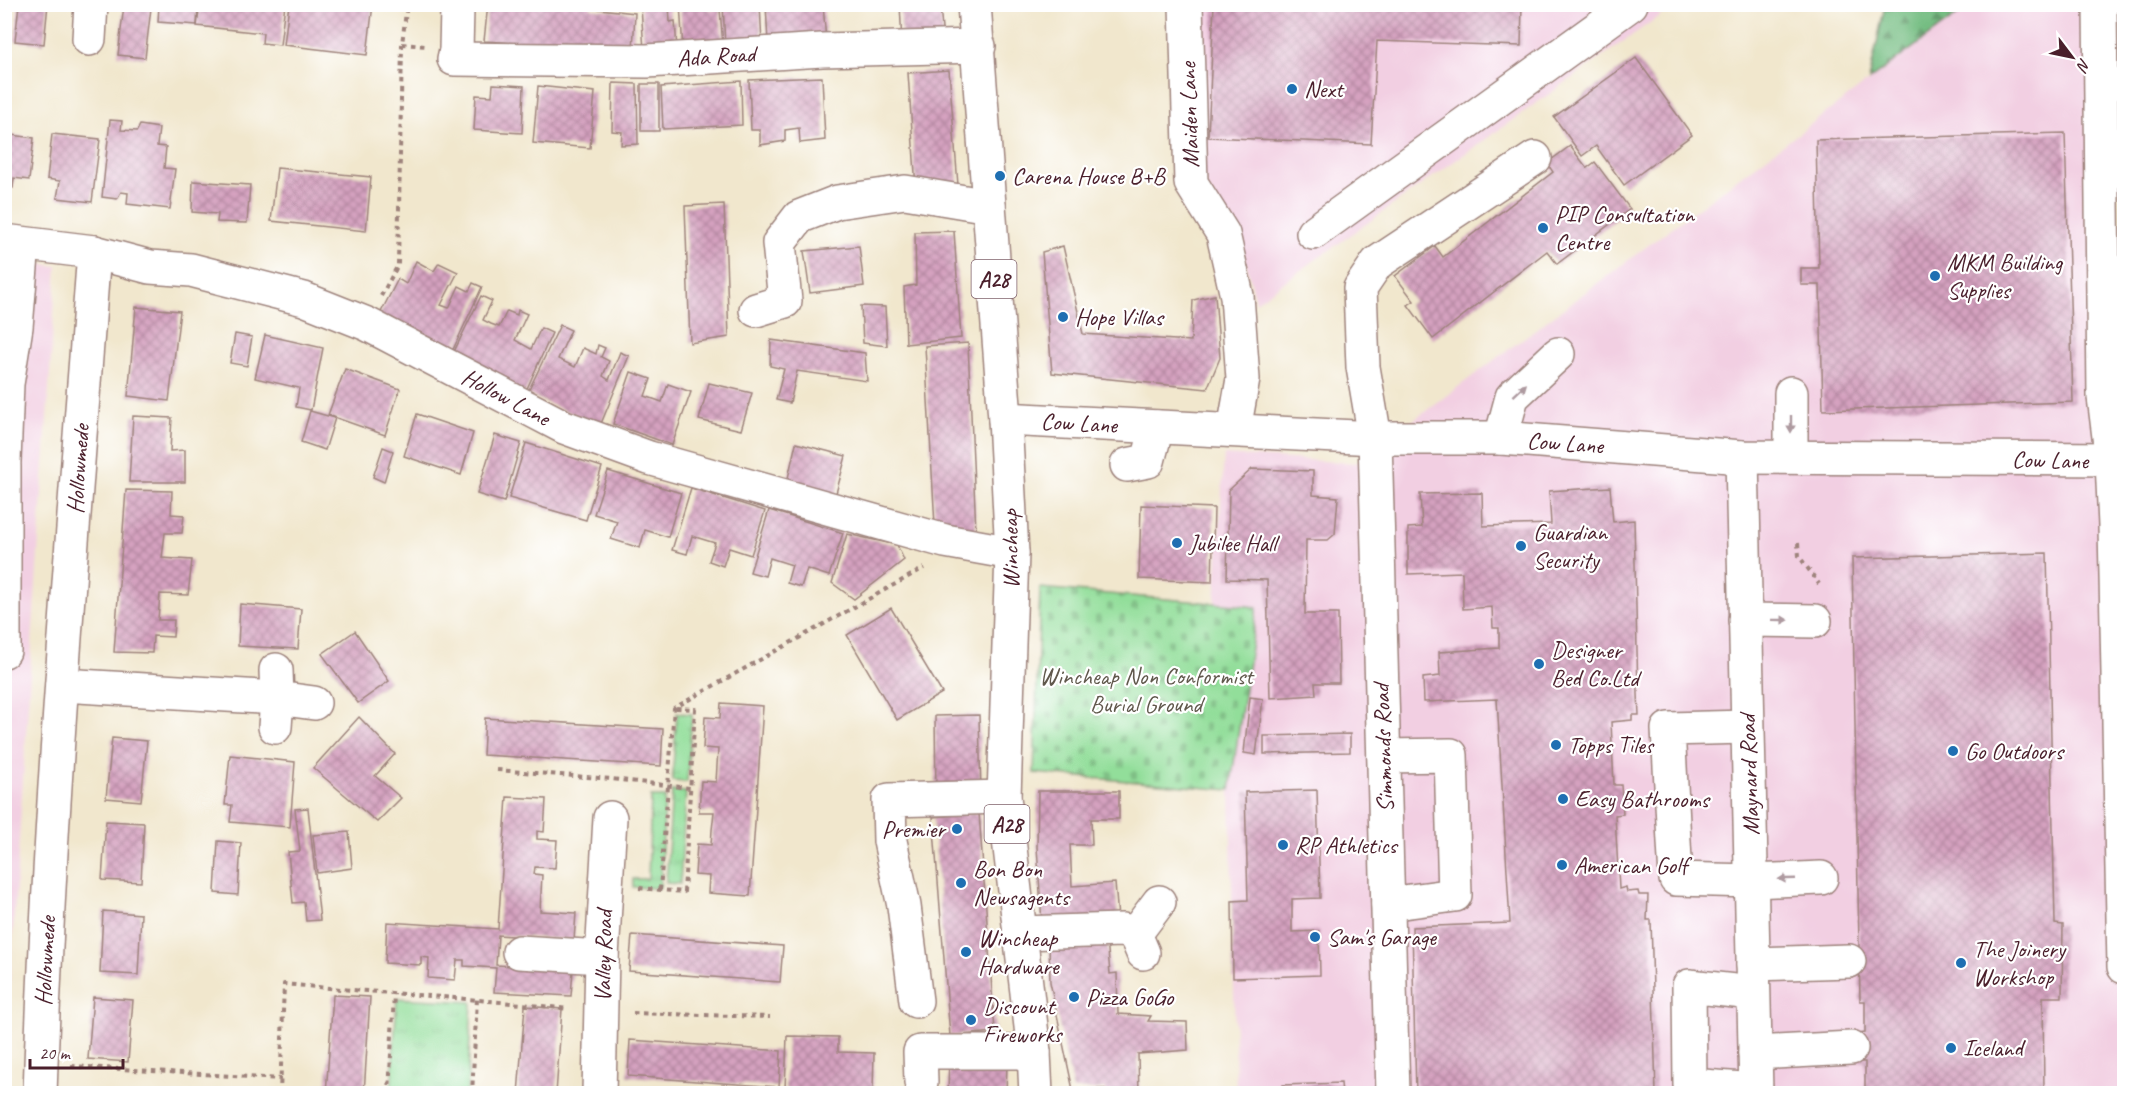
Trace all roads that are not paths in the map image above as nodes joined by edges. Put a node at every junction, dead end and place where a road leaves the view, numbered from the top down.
1 (91, 4) edge
2 (974, 4) edge
3 (1186, 4) edge
4 (1631, 4) edge
5 (2100, 4) edge
6 (456, 9) dead end
7 (89, 39) dead end
8 (978, 46) junction
9 (1535, 159) dead end
10 (989, 206) junction
11 (1313, 233) dead end
12 (14, 242) edge
13 (94, 252) junction
14 (756, 310) dead end
15 (1558, 354) dead end
16 (1791, 393) dead end
17 (1005, 419) junction
18 (1157, 427) junction
19 (1234, 430) junction
20 (1375, 438) junction
21 (1501, 438) junction
22 (1791, 456) junction
23 (1742, 457) junction
24 (2118, 460) edge
25 (4, 461) edge
26 (1127, 465) dead end
27 (4, 466) edge
28 (1012, 553) junction
29 (5, 609) edge
30 (1745, 620) junction
31 (1815, 621) dead end
32 (4, 651) edge
33 (62, 685) junction
34 (314, 703) dead end
35 (1747, 727) junction
36 (1384, 756) junction
37 (1004, 797) junction
38 (610, 818) dead end
39 (1821, 878) dead end
40 (1752, 881) junction
41 (1159, 902) dead end
42 (1388, 904) junction
43 (1019, 933) junction
44 (519, 952) dead end
45 (602, 957) junction
46 (1849, 961) dead end
47 (2124, 967) edge
48 (1753, 979) junction
49 (916, 1001) dead end
50 (1851, 1048) dead end
51 (1034, 1052) junction
52 (1755, 1053) junction
53 (40, 1079) edge
54 (921, 1082) dead end
55 (1756, 1092) edge
56 (599, 1094) edge
57 (1036, 1094) edge
58 (1393, 1094) edge

1 - 7 main road
2 - 8 main road, Wincheap / A28
3 - 19 main road, Maiden Lane
4 - 11 main road
5 - 24 main road
6 - 8 main road, Ada Road
8 - 10 main road, Wincheap / A28
9 - 20 main road, Simmonds Road
10 - 14 main road
10 - 17 main road, Wincheap / A28
12 - 13 main road, Hollow Lane
12 - 25 main road
13 - 28 main road, Hollow Lane
13 - 33 main road, Hollowmede
21 -> 15 main road
16 -> 22 main road
17 - 18 main road, Cow Lane
17 - 28 main road, Wincheap / A28
18 - 19 main road, Cow Lane
18 - 26 main road
19 - 20 main road, Cow Lane
20 - 21 main road, Cow Lane
20 - 36 main road, Simmonds Road
21 - 23 main road, Cow Lane
22 - 23 main road, Cow Lane
22 - 24 main road, Cow Lane
23 - 30 main road, Maynard Road
24 - 47 main road
27 - 29 main road
28 - 37 main road, Wincheap / A28
29 - 32 main road
30 -> 31 main road
30 - 35 main road, Maynard Road
33 - 34 main road
33 - 53 main road, Hollowmede
35 - 40 main road, Maynard Road
35 - 40 main road
36 - 42 main road, Simmonds Road
36 - 42 main road
37 - 43 main road, Wincheap / A28
37 - 49 main road
38 - 45 main road, Valley Road
39 -> 40 main road
40 - 48 main road, Maynard Road
41 - 43 main road
42 - 58 main road, Simmonds Road
43 - 51 main road, Wincheap / A28
44 - 45 main road
45 - 56 main road, Valley Road
46 - 48 main road
48 - 52 main road, Maynard Road
48 - 55 main road
50 - 52 main road
51 - 54 main road
51 - 57 main road, Wincheap / A28
52 - 55 main road, Maynard Road

